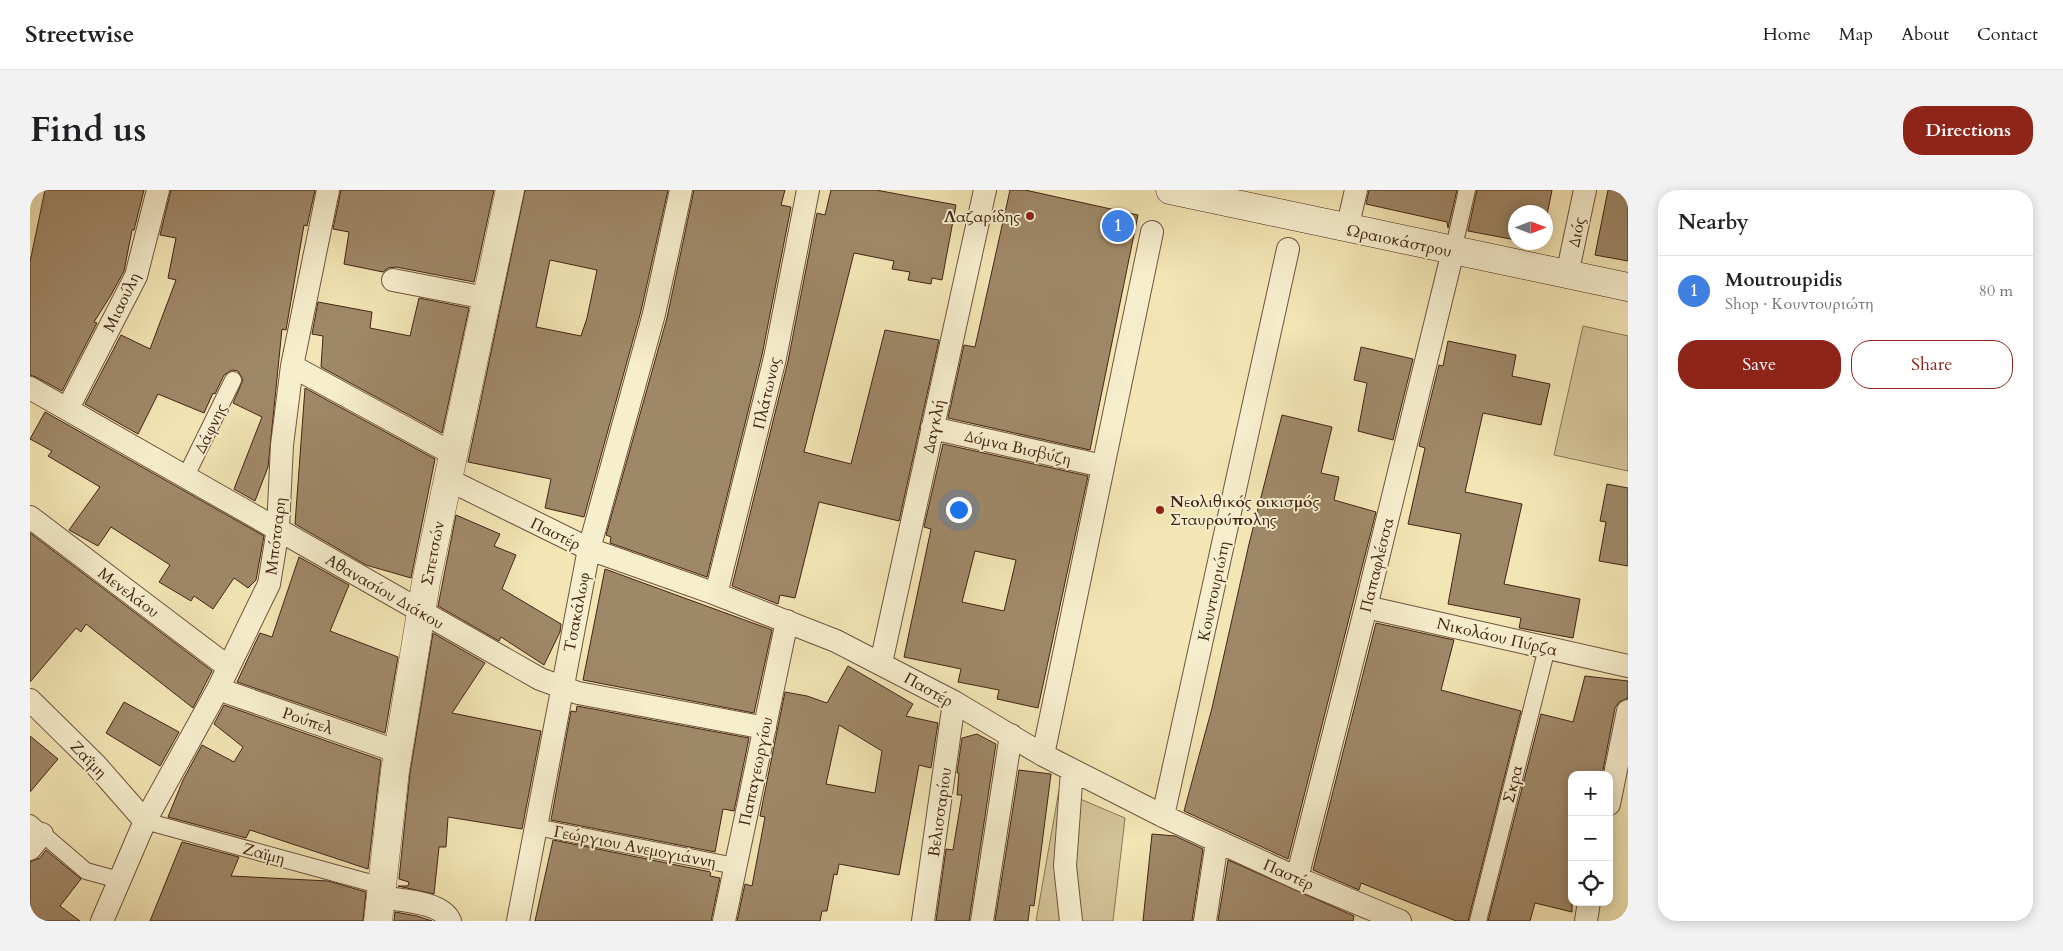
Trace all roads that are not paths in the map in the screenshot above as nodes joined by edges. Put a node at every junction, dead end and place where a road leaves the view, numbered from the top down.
1 (158, 190) edge
2 (328, 190) edge
3 (510, 190) edge
4 (681, 190) edge
5 (808, 190) edge
6 (985, 190) edge
7 (1170, 190) edge
8 (1356, 190) edge
9 (1467, 190) edge
10 (1586, 190) edge
11 (1347, 229) junction
12 (1152, 232) dead end
13 (1288, 249) dead end
14 (1453, 251) junction
15 (1567, 274) junction
16 (393, 280) dead end
17 (1628, 288) edge
18 (486, 298) junction
19 (292, 366) junction
20 (233, 380) dead end
21 (30, 388) edge
22 (68, 408) junction
23 (932, 428) junction
24 (1103, 466) junction
25 (450, 467) junction
26 (186, 476) junction
27 (30, 518) edge
28 (278, 529) junction
29 (589, 549) junction
30 (716, 594) junction
31 (1366, 607) junction
32 (422, 612) junction
33 (787, 621) junction
34 (1547, 648) junction
35 (881, 663) junction
36 (1628, 666) edge
37 (228, 667) junction
38 (561, 688) junction
39 (218, 689) junction
40 (30, 700) edge
41 (954, 702) junction
42 (1628, 711) edge
43 (765, 728) junction
44 (1011, 735) junction
45 (399, 752) junction
46 (1043, 755) junction
47 (1072, 770) junction
48 (1613, 784) edge
49 (1163, 816) junction
50 (145, 820) junction
51 (536, 827) junction
52 (34, 835) edge
53 (1217, 842) junction
54 (735, 866) junction
55 (1297, 878) junction
56 (119, 880) junction
57 (380, 901) edge
58 (1588, 906) edge
59 (1369, 915) edge
60 (102, 921) edge
61 (450, 921) edge
62 (518, 921) edge
63 (724, 921) edge
64 (923, 921) edge
65 (982, 921) edge
66 (1071, 921) edge
67 (1205, 921) edge
68 (1400, 921) edge
69 (1478, 921) edge
70 (1586, 921) edge

1 - 22 street, Μιαούλη
2 - 19 street, Μπότσαρη
3 - 18 street, Σπετσών
4 - 29 street, Τσακάλωφ
5 - 30 street, Πλάτωνος
6 - 23 street, Δαγκλή
7 - 11 street, Ωραιοκάστρου
8 - 11 street
9 - 14 street
10 - 15 street, Διός
11 - 14 street, Ωραιοκάστρου
12 - 24 street
13 - 49 street, Κουντουριώτη
14 - 15 street, Ωραιοκάστρου
14 - 31 street, Παπαφλέσσα
15 - 17 street, Ωραιοκάστρου
16 - 18 street
18 - 25 street, Σπετσών
19 - 25 street, Παστέρ
19 - 28 street, Μπότσαρη
20 - 26 street, Δάφνης
21 - 22 street, Αθανασίου Διάκου
22 - 26 street, Αθανασίου Διάκου
23 - 24 street, Δόμνα Βισβύζη
23 - 35 street, Δαγκλή
24 - 46 street
25 - 29 street, Παστέρ
25 - 32 street, Σπετσών
26 - 28 street, Αθανασίου Διάκου
27 - 37 street, Μενελάου
28 - 32 street, Αθανασίου Διάκου
28 - 37 street, Μπότσαρη
29 - 30 street, Παστέρ
29 - 38 street, Τσακάλωφ
30 - 33 street, Παστέρ
31 - 34 street, Νικολάου Πύρζα
31 - 55 street, Παπαφλέσσα
32 - 38 street, Αθανασίου Διάκου
32 - 45 street, Σπετσών
33 - 35 street, Παστέρ
33 - 43 street, Παπαγεωργίου
34 - 36 street, Νικολάου Πύρζα
34 - 69 street, Σκρα
35 - 41 street, Παστέρ
37 - 39 street, Μπότσαρη
38 - 43 street, Αθανασίου Διάκου
38 - 51 street, Τσακάλωφ
39 - 45 street, Ρούπελ
39 - 50 street, Μπότσαρη
40 - 50 street, Ζαΐμη
41 - 44 street, Παστέρ
41 - 64 street, Βελισσαρίου
42 - 48 street
43 - 54 street, Παπαγεωργίου
44 - 46 street, Παστέρ
44 - 65 street
45 - 57 street, Σπετσών
46 - 47 street, Παστέρ
47 - 49 street, Παστέρ
47 - 66 street
49 - 53 street, Παστέρ
50 - 56 street, Μπότσαρη
50 - 57 street, Ζαϊμη
51 - 54 street, Γεώργιου Ανεμογιάννη
51 - 62 street, Τσακάλωφ
52 - 56 street
53 - 55 street, Παστέρ
53 - 67 street
54 - 63 street, Παπαγεωργίου
55 - 59 street, Παστέρ
56 - 60 street, Μπότσαρη
57 - 61 street
58 - 70 street
59 - 68 street, Παστέρ

